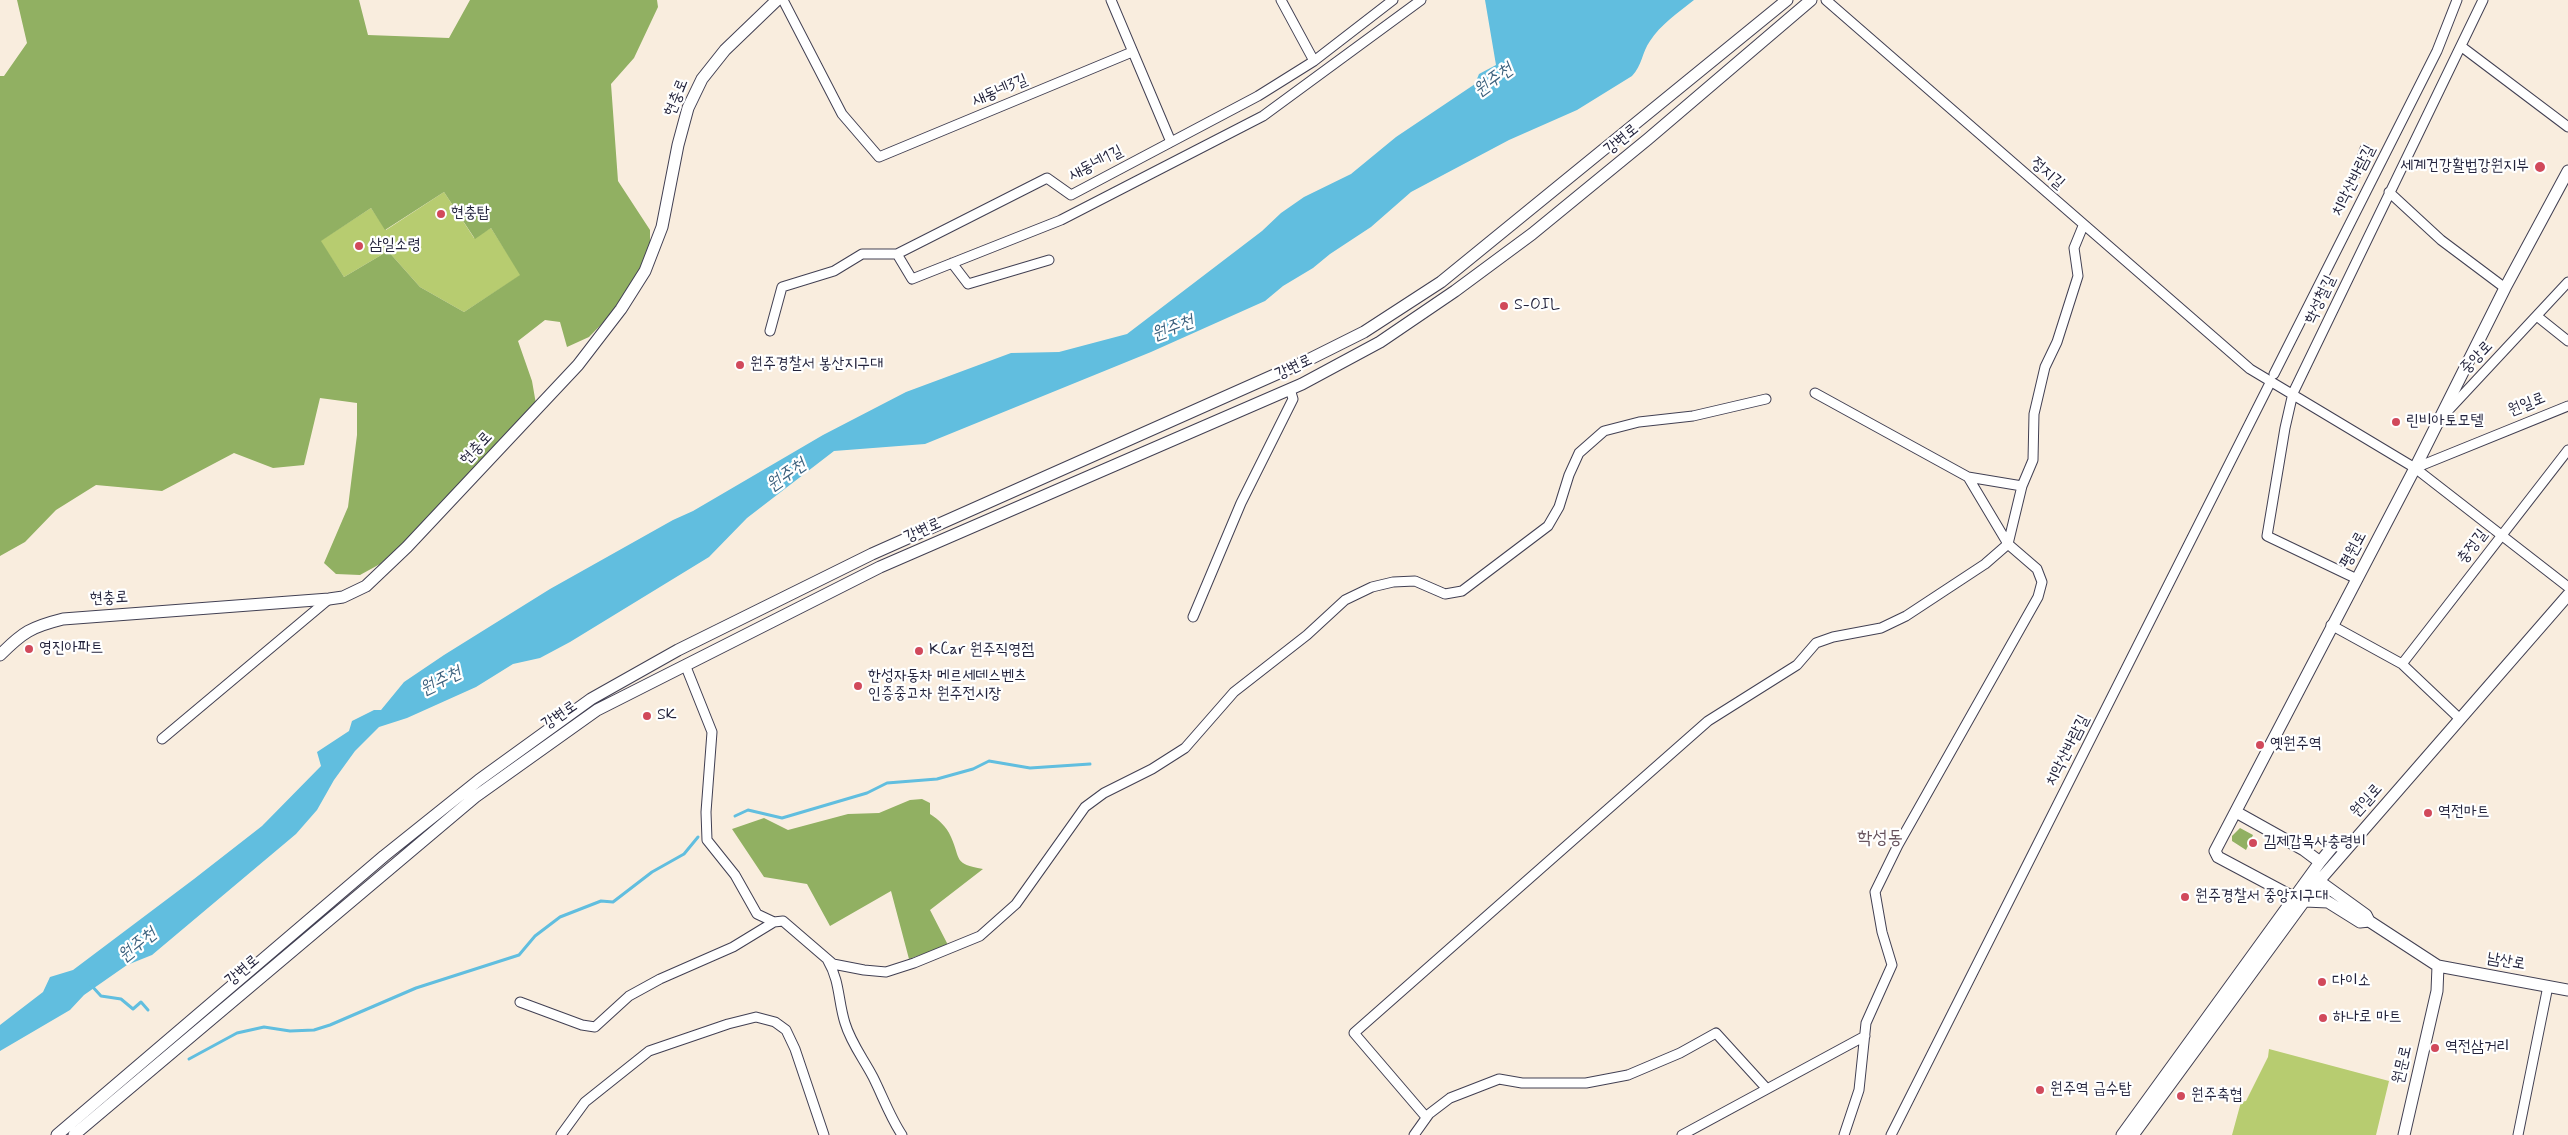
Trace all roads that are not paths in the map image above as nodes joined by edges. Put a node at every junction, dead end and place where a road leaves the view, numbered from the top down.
1 (777, 0) edge
2 (782, 0) edge
3 (1111, 0) edge
4 (1281, 0) edge
5 (1393, 0) edge
6 (1422, 0) edge
7 (1787, 0) edge
8 (1811, 0) edge
9 (1826, 0) edge
10 (2457, 0) edge
11 (2483, 0) edge
12 (2462, 47) junction
13 (1132, 52) junction
14 (1314, 60) junction
15 (2568, 127) edge
16 (1171, 142) junction
17 (2365, 149) dead end
18 (2568, 170) edge
19 (2356, 174) dead end
20 (2389, 192) junction
21 (2083, 226) junction
22 (897, 254) junction
23 (1049, 260) dead end
24 (952, 264) junction
25 (2568, 282) edge
26 (2505, 288) junction
27 (2538, 316) junction
28 (770, 331) dead end
29 (2568, 342) edge
30 (2273, 377) junction
31 (1290, 389) junction
32 (1815, 392) dead end
33 (2293, 394) junction
34 (1766, 399) dead end
35 (2568, 406) edge
36 (2438, 421) junction
37 (2568, 450) edge
38 (2415, 468) junction
39 (1968, 477) junction
40 (2022, 486) junction
41 (2502, 534) junction
42 (2008, 544) junction
43 (2357, 579) junction
44 (2568, 587) edge
45 (2568, 595) edge
46 (329, 599) junction
47 (1194, 617) dead end
48 (2331, 625) junction
49 (678, 650) junction
50 (0, 654) edge
51 (2402, 664) junction
52 (686, 667) junction
53 (2460, 719) junction
54 (162, 739) dead end
55 (2236, 812) junction
56 (2346, 848) junction
57 (2320, 862) junction
58 (2318, 881) junction
59 (2300, 899) junction
60 (2369, 921) junction
61 (774, 922) junction
62 (825, 956) junction
63 (2438, 966) junction
64 (2548, 986) junction
65 (2568, 989) edge
66 (520, 1002) dead end
67 (1865, 1036) junction
68 (1767, 1089) junction
69 (1426, 1118) junction
70 (58, 1135) edge
71 (74, 1135) edge
72 (561, 1135) edge
73 (824, 1135) edge
74 (902, 1135) edge
75 (1414, 1135) edge
76 (1682, 1135) edge
77 (1844, 1135) edge
78 (1892, 1135) edge
79 (2122, 1135) edge
80 (2133, 1135) edge
81 (2404, 1135) edge
82 (2518, 1135) edge

1 - 46 street, 현충로
2 - 13 street, 새동네3길
3 - 13 street
4 - 14 street
5 - 14 street, 새동네1길
6 - 24 street
7 - 49 street, 강변로
8 - 31 street, 강변로
9 - 21 street, 정지길
10 - 30 street, 치악산바람길
11 - 12 street, 학성철길
12 - 15 street
12 - 20 street, 학성철길
13 - 16 street
14 - 16 street, 새동네1길
16 - 22 street, 새동네1길
17 - 19 street
18 - 26 street, 평원로
20 - 26 street
20 - 33 street, 학성철길
21 - 30 street, 정지길
21 - 40 street
22 - 24 street
22 - 28 street, 새동네1길
23 - 24 street
25 - 27 street, 중앙로
26 - 36 street, 평원로
27 - 29 street
27 - 36 street, 중앙로
30 - 33 street, 정지길
30 - 78 street, 치악산바람길
31 - 47 street
31 - 52 street, 강변로
32 - 39 street
33 - 38 street, 정지길
33 - 43 street, 학성철길
34 - 62 street
35 - 38 street, 원일로
36 - 38 street, 평원로
37 - 41 street, 충정길
38 - 41 street, 정지길
38 - 43 street, 평원로
39 - 40 street
39 - 42 street
40 - 42 street
41 - 44 street, 정지길
41 - 51 street, 충정길
42 - 67 street
42 - 69 street
43 - 48 street, 평원로
45 - 53 street, 원일로
46 - 50 street, 현충로
46 - 54 street
48 - 51 street
48 - 55 street, 평원로
49 - 52 street
49 - 70 street, 강변로
51 - 53 street
52 - 61 street
52 - 71 street, 강변로
53 - 56 street, 원일로
55 - 57 street
55 - 59 street, 평원로
56 - 57 street
56 - 58 street, 원일로
57 - 58 street
57 - 59 street
58 - 59 street, 원일로
58 - 60 street
59 - 60 street
59 - 79 street
59 - 80 street, 원일로
60 - 63 street
61 - 62 street
61 - 66 street
62 - 74 street
63 - 64 street, 남산로
63 - 81 street, 원문로
64 - 65 street, 남산로
64 - 82 street
67 - 68 street
67 - 77 street
68 - 69 street
68 - 76 street
69 - 75 street
72 - 73 street

